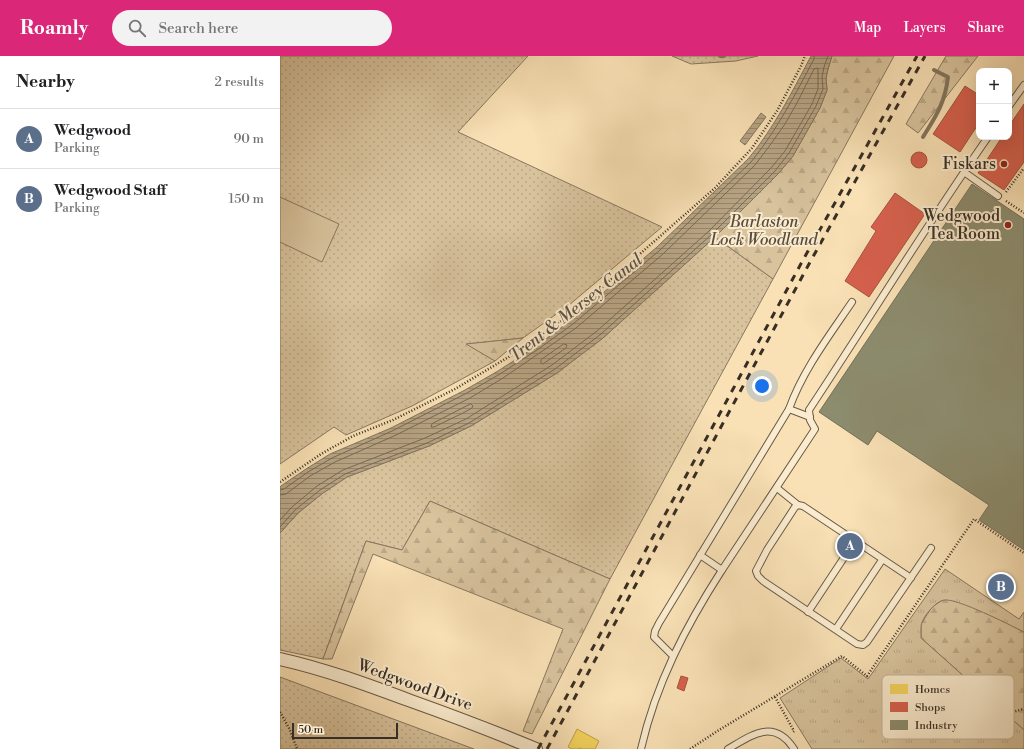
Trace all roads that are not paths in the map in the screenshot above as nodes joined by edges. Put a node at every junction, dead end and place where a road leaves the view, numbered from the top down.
1 (1024, 85) edge
2 (1010, 104) edge
3 (986, 140) edge
4 (964, 172) junction
5 (1000, 197) road end
6 (852, 302) dead end
7 (789, 409) junction
8 (810, 417) junction
9 (777, 488) junction
10 (798, 505) junction
11 (855, 541) junction
12 (931, 548) dead end
13 (700, 555) junction
14 (882, 560) junction
15 (722, 570) junction
16 (911, 578) junction
17 (808, 612) junction
18 (836, 630) junction
19 (673, 656) junction
20 (280, 659) edge
21 (536, 749) edge
22 (641, 749) edge
23 (728, 749) edge
24 (794, 749) edge

1 - 2 lane
3 - 4 lane
4 - 5 lane
4 - 8 lane
6 - 7 lane
7 - 8 lane
7 - 13 lane
8 - 9 lane
9 - 10 lane
9 - 15 lane
10 - 11 lane
10 - 17 lane
11 - 14 lane
11 - 17 lane
12 - 16 lane
13 - 15 lane
13 - 19 lane
14 - 16 lane
14 - 18 lane
15 - 19 lane
16 - 18 lane
17 - 18 lane
19 - 22 lane
20 - 21 street, Wedgwood Drive
23 - 24 lane

